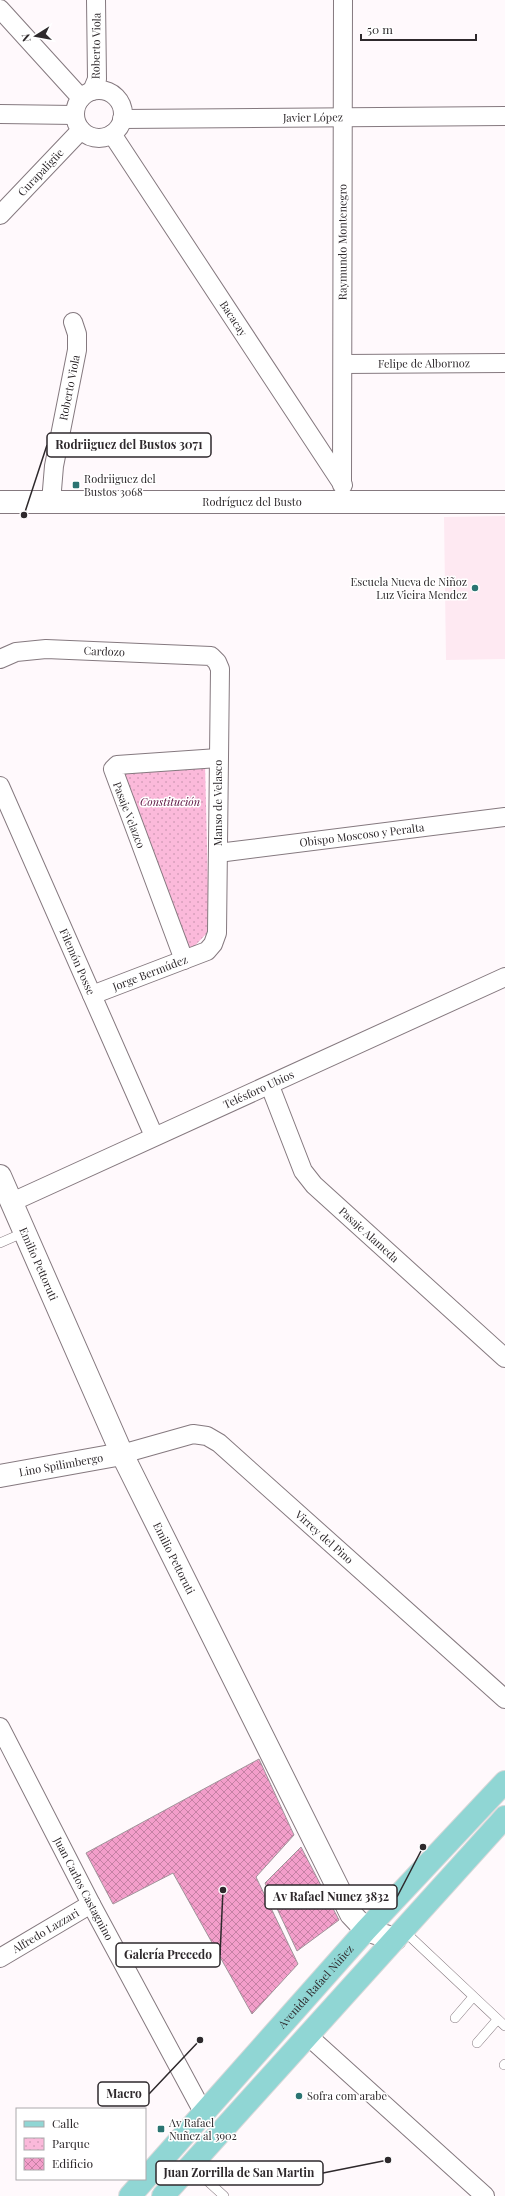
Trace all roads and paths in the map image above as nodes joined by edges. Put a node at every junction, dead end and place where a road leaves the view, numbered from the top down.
1 (96, 0) edge
2 (343, 0) edge
3 (0, 9) edge
4 (87, 94) junction
5 (0, 114) edge
6 (505, 116) edge
7 (343, 117) junction
8 (122, 119) junction
9 (78, 123) junction
10 (112, 134) junction
11 (0, 215) edge
12 (73, 322) dead end
13 (505, 363) edge
14 (342, 364) junction
15 (342, 485) junction
16 (0, 502) edge
17 (51, 502) junction
18 (505, 502) edge
19 (354, 503) junction
20 (211, 656) joint
21 (0, 659) edge
22 (218, 758) junction
23 (0, 786) edge
24 (4, 805) edge
25 (505, 818) edge
26 (218, 853) junction
27 (207, 951) joint
28 (184, 960) junction
29 (505, 977) edge
30 (92, 995) junction
31 (270, 1086) junction
32 (154, 1136) junction
33 (0, 1176) edge
34 (12, 1202) junction
35 (25, 1232) junction
36 (0, 1243) edge
37 (505, 1358) edge
38 (122, 1454) junction
39 (0, 1476) edge
40 (505, 1699) edge
41 (0, 1727) edge
42 (502, 1785) edge
43 (504, 1820) edge
44 (91, 1904) junction
45 (366, 1930) junction
46 (399, 1935) junction
47 (0, 1958) edge
48 (473, 1997) junction
49 (455, 2018) dead end
50 (497, 2020) junction
51 (505, 2026) edge
52 (307, 2035) junction
53 (477, 2043) dead end
54 (203, 2112) junction
55 (190, 2165) junction
56 (146, 2178) edge
57 (144, 2180) edge
58 (130, 2196) edge
59 (163, 2196) edge
60 (224, 2196) edge
61 (485, 2196) edge

1 - 4 street, Roberto Viola
2 - 7 street, Raymundo Montenegro
3 - 4 street
4 - 8 street
4 - 9 street
5 - 9 street
6 - 7 street, Javier López
7 - 8 street, Javier López
7 - 14 street, Raymundo Montenegro
8 - 10 street
9 - 10 street
9 - 11 street, Curapaligüe
10 - 15 street, Bacacay
12 - 17 street, Roberto Viola
13 - 14 street, Felipe de Albornoz
14 - 15 street, Raymundo Montenegro
15 - 19 street, Bacacay
16 - 17 main road, Rodríguez del Busto
17 - 19 main road, Rodríguez del Busto
18 - 19 main road, Rodríguez del Busto
20 - 21 street, Cardozo
20 - 22 street, Manso de Velasco
22 - 26 street, Manso de Velasco
22 - 28 street, Pasaje Velazco
23 - 24 street, Filemón Posse
24 - 30 street, Filemón Posse
25 - 26 street, Obispo Moscoso y Peralta
26 - 27 street, Manso de Velasco
27 - 28 street, Jorge Bermúdez
28 - 30 street, Jorge Bermúdez
29 - 31 street, Telésforo Ubios
30 - 32 street, Filemón Posse
31 - 32 street, Telésforo Ubios
31 - 37 street, Pasaje Alameda
32 - 34 street, Telésforo Ubios
33 - 34 main road, Emilio Pettoruti
34 - 35 main road, Emilio Pettoruti
35 - 36 lane
35 - 38 main road, Emilio Pettoruti
38 - 39 main road, Lino Spilimbergo
38 - 40 street, Virrey del Pino
38 - 45 main road, Emilio Pettoruti
41 - 44 street, Juan Carlos Castagnino
42 - 43 street
42 - 45 main road, Avenida Rafael Núñez
43 - 46 main road
44 - 47 street, Alfredo Lazzari
44 - 54 street, Juan Carlos Castagnino
45 - 46 main road
45 - 54 main road, Avenida Rafael Núñez
46 - 48 lane
46 - 52 main road
48 - 49 lane
48 - 50 lane
50 - 51 lane
50 - 53 lane
52 - 55 main road
52 - 61 street
54 - 56 main road, Avenida Rafael Núñez
55 - 59 main road
55 - 60 lane
57 - 58 main road, Avenida Rafael Núñez

